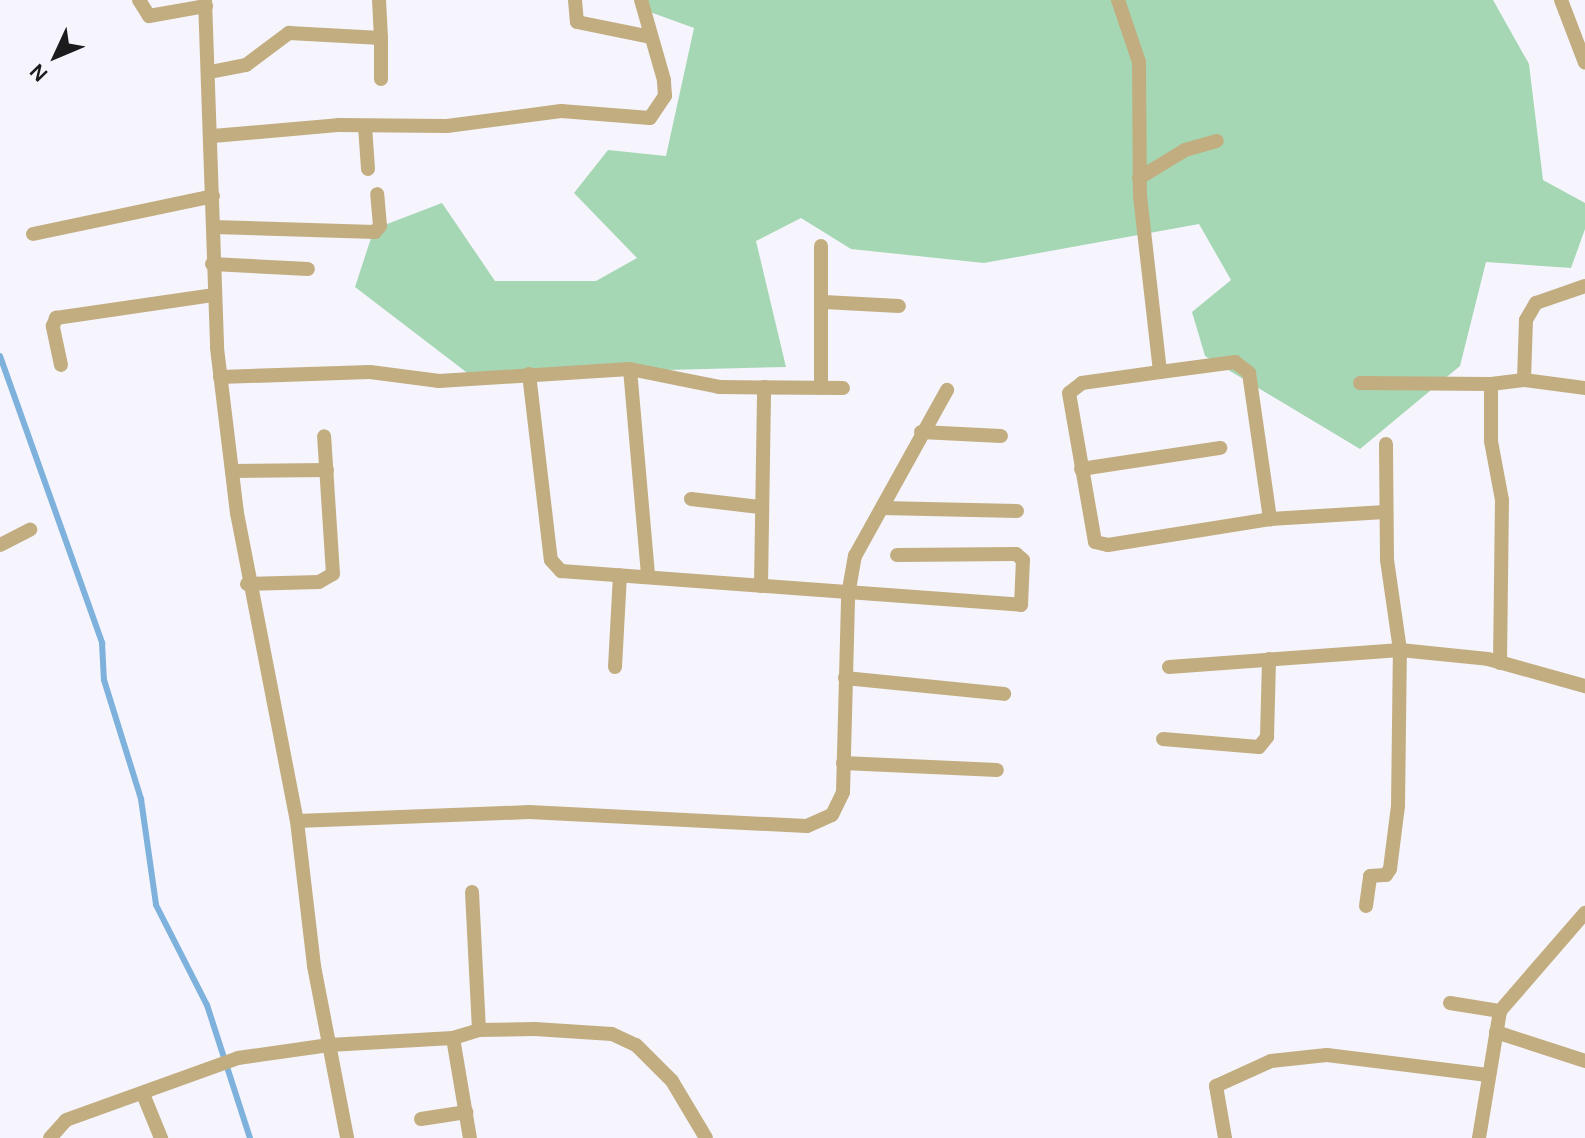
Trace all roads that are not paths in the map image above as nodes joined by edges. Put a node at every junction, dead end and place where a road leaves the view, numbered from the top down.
1 (139, 0) edge
2 (379, 0) edge
3 (575, 0) edge
4 (641, 0) edge
5 (1118, 0) edge
6 (1561, 0) edge
7 (206, 3) edge
8 (651, 37) junction
9 (381, 38) junction
10 (1585, 63) edge
11 (210, 72) junction
12 (381, 79) dead end
13 (365, 126) junction
14 (213, 136) junction
15 (1217, 141) dead end
16 (368, 169) dead end
17 (1139, 178) junction
18 (377, 194) dead end
19 (213, 196) junction
20 (213, 227) junction
21 (33, 234) dead end
22 (821, 246) dead end
23 (212, 264) junction
24 (308, 269) dead end
25 (1585, 286) edge
26 (214, 295) junction
27 (824, 302) junction
28 (899, 306) dead end
29 (61, 365) dead end
30 (630, 369) junction
31 (1160, 372) junction
32 (529, 374) junction
33 (220, 377) junction
34 (1524, 380) junction
35 (1360, 383) dead end
36 (1491, 384) junction
37 (764, 387) junction
38 (821, 388) junction
39 (843, 388) dead end
40 (1585, 388) edge
41 (947, 390) dead end
42 (921, 432) junction
43 (324, 436) dead end
44 (1001, 436) dead end
45 (1386, 444) dead end
46 (1220, 448) dead end
47 (1081, 469) junction
48 (327, 470) junction
49 (232, 471) junction
50 (691, 499) dead end
51 (760, 507) junction
52 (882, 508) junction
53 (1017, 511) dead end
54 (1385, 512) junction
55 (1270, 519) junction
56 (30, 530) dead end
57 (0, 545) edge
58 (897, 555) dead end
59 (620, 575) junction
60 (648, 576) junction
61 (247, 584) junction
62 (761, 586) junction
63 (848, 595) junction
64 (1400, 650) junction
65 (1269, 659) junction
66 (1500, 663) junction
67 (615, 667) dead end
68 (1169, 667) dead end
69 (845, 678) junction
70 (1585, 686) edge
71 (1004, 694) dead end
72 (1163, 739) dead end
73 (843, 763) junction
74 (997, 770) dead end
75 (297, 821) junction
76 (472, 892) dead end
77 (1366, 906) dead end
78 (1585, 913) edge
79 (1450, 1003) dead end
80 (1500, 1011) junction
81 (479, 1030) junction
82 (1496, 1032) junction
83 (453, 1038) junction
84 (329, 1045) junction
85 (1585, 1061) edge
86 (1488, 1075) junction
87 (143, 1094) junction
88 (466, 1112) junction
89 (421, 1119) dead end
90 (50, 1138) edge
91 (161, 1138) edge
92 (347, 1138) edge
93 (470, 1138) edge
94 (706, 1138) edge
95 (1225, 1138) edge
96 (1479, 1138) edge

1 - 7 street
2 - 9 street
3 - 8 street
4 - 8 street
5 - 17 street
6 - 10 street
7 - 11 street
8 - 13 street
9 - 11 street
9 - 12 street
11 - 14 street
13 - 14 street
13 - 16 street
14 - 19 street
15 - 17 street
17 - 31 street
18 - 20 street
19 - 20 street
19 - 21 street
20 - 23 street
22 - 27 street
23 - 24 street
23 - 26 street
25 - 34 street
26 - 29 street
26 - 33 street
27 - 28 street
27 - 38 street
30 - 32 street
30 - 37 street
30 - 60 street
31 - 47 street
31 - 55 street
32 - 33 street
32 - 59 street
33 - 49 street
34 - 36 street
34 - 40 street
35 - 36 street
36 - 66 street
37 - 38 street
37 - 51 street
38 - 39 street
41 - 42 street
42 - 44 street
42 - 52 street
43 - 48 street
45 - 54 street
46 - 47 street
47 - 55 street
48 - 49 street
48 - 61 street
49 - 61 street
50 - 51 street
51 - 62 street
52 - 53 street
52 - 63 street
54 - 55 street
54 - 64 street
56 - 57 street
58 - 63 street
59 - 60 street
59 - 67 street
60 - 62 street
61 - 75 street
62 - 63 street
63 - 69 street
64 - 65 street
64 - 66 street
64 - 77 street
65 - 68 street
65 - 72 street
66 - 70 street
69 - 71 street
69 - 73 street
73 - 74 street
73 - 75 street
75 - 84 street
76 - 81 street
78 - 80 street
79 - 80 street
80 - 82 street
81 - 83 street
81 - 94 street
82 - 85 street
82 - 86 street
83 - 84 street
83 - 88 street
84 - 87 street
84 - 92 street
86 - 95 street
86 - 96 street
87 - 90 street
87 - 91 street
88 - 89 street
88 - 93 street

